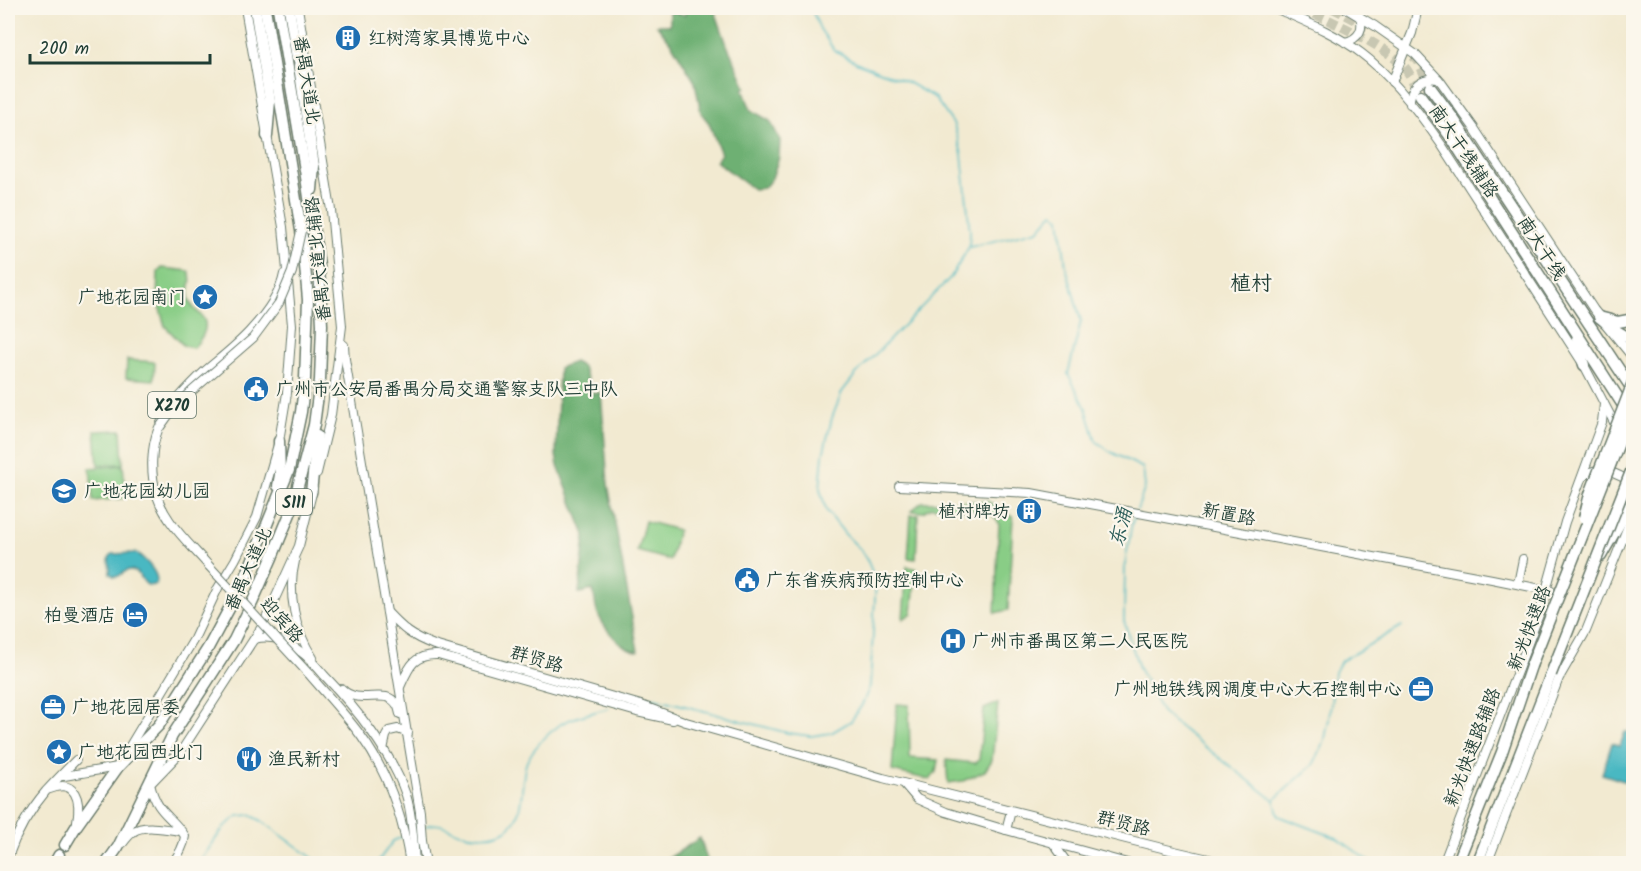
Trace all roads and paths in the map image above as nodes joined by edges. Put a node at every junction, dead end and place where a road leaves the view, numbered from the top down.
1 (245, 8) edge
2 (255, 8) edge
3 (265, 8) edge
4 (278, 8) edge
5 (1275, 8) edge
6 (1345, 8) edge
7 (1418, 8) edge
8 (293, 10) edge
9 (1359, 15) junction
10 (303, 42) junction
11 (1345, 42) junction
12 (1406, 48) junction
13 (299, 66) junction
14 (1392, 82) junction
15 (1434, 83) junction
16 (1420, 95) tunnel mouth
17 (1410, 104) junction
18 (267, 136) junction
19 (310, 208) junction
20 (301, 231) junction
21 (286, 265) junction
22 (1599, 317) junction
23 (1634, 319) edge
24 (342, 326) junction
25 (1575, 330) junction
26 (1634, 341) edge
27 (1634, 359) edge
28 (1584, 365) junction
29 (320, 380) junction
30 (1634, 380) edge
31 (1634, 392) edge
32 (1604, 401) junction
33 (1634, 405) edge
34 (1634, 420) edge
35 (160, 427) junction
36 (279, 441) junction
37 (1634, 454) edge
38 (1634, 464) edge
39 (1580, 480) junction
40 (1634, 485) edge
41 (899, 486) dead end
42 (312, 493) junction
43 (1634, 498) edge
44 (272, 511) junction
45 (1634, 511) edge
46 (1580, 542) junction
47 (299, 546) junction
48 (1523, 559) dead end
49 (1590, 574) junction
50 (1518, 584) junction
51 (1551, 591) dead end
52 (387, 612) junction
53 (255, 639) junction
54 (400, 687) junction
55 (171, 706) junction
56 (639, 709) junction
57 (186, 715) junction
58 (405, 719) junction
59 (408, 734) junction
60 (383, 750) junction
61 (76, 760) dead end
62 (118, 767) junction
63 (61, 777) junction
64 (150, 784) junction
65 (904, 784) junction
66 (46, 791) junction
67 (1011, 811) junction
68 (77, 825) junction
69 (1006, 830) junction
70 (181, 831) junction
71 (1053, 843) junction
72 (415, 845) junction
73 (118, 848) junction
74 (59, 854) edge
75 (8, 857) edge
76 (106, 864) edge
77 (172, 864) edge
78 (410, 864) edge
79 (415, 864) edge
80 (426, 864) edge
81 (1068, 864) edge
82 (1131, 864) edge
83 (1230, 864) edge
84 (1443, 864) edge
85 (1457, 864) edge
86 (1477, 864) edge
87 (1487, 864) edge

1 - 18 main road, 番禺大道北辅路
2 - 18 highway
3 - 20 highway, 番禺大道北 / S111
4 - 19 highway, 番禺大道北 / S111
5 - 11 main road, 南大干线辅路
6 - 9 main road, 南大干线辅路
7 - 12 street
8 - 10 main road, 番禺大道北辅路
8 - 13 highway
9 - 11 main road
9 - 12 main road, 南大干线辅路
10 - 13 highway
10 - 24 main road, 番禺大道北辅路
11 - 14 main road, 南大干线辅路
12 - 14 street
12 - 15 main road, 南大干线辅路
13 - 19 highway
14 - 17 main road, 南大干线辅路
15 - 17 main road
15 - 22 main road, 南大干线辅路
15 - 31 highway, 南大干线
16 - 25 highway, 南大干线
17 - 28 main road, 南大干线辅路
18 - 21 main road, 番禺大道北辅路
19 - 29 highway, 番禺大道北 / S111
20 - 35 main road, bridge
20 - 44 highway, 番禺大道北 / S111
21 - 35 main road, 迎宾路 / X270
21 - 36 main road, 番禺大道北辅路
22 - 23 highway
22 - 26 highway
22 - 27 main road, 南大干线辅路
24 - 42 main road, 番禺大道北辅路
24 - 52 main road, 迎宾路 / X270
25 - 28 highway
25 - 34 highway, 南大干线
28 - 32 main road, 南大干线辅路
29 - 42 highway
29 - 57 highway, 番禺大道北 / S111
30 - 46 highway, bridge
32 - 37 main road, 南大干线辅路
32 - 39 street, 新光快速路辅路
33 - 46 highway, 新光快速路, bridge
35 - 72 main road, 迎宾路 / X270, bridge
36 - 44 highway
36 - 62 main road, 番禺大道北辅路
38 - 49 highway, 新光快速路, bridge
39 - 40 street
39 - 84 street, 新光快速路辅路
41 - 50 street, 新置路
42 - 47 main road, 番禺大道北辅路
43 - 49 highway, bridge
44 - 55 highway, 番禺大道北 / S111
45 - 87 street
46 - 85 highway, 新光快速路, bridge
47 - 53 main road, 番禺大道北辅路
47 - 58 main road
48 - 50 street
49 - 86 highway, 新光快速路, bridge
50 - 51 street, 新置路
52 - 54 main road, 迎宾路 / X270
52 - 56 street, 群贤路
53 - 60 main road
53 - 64 main road, 番禺大道北辅路
54 - 56 street, 群贤路
54 - 58 main road, 迎宾路 / X270
55 - 57 highway
55 - 62 highway, 番禺大道北 / S111
56 - 65 street, 群贤路
57 - 64 highway, 番禺大道北 / S111
58 - 59 main road, 迎宾路 / X270
59 - 60 main road
59 - 72 main road, 迎宾路 / X270
60 - 72 main road
61 - 63 street
62 - 63 street
62 - 68 highway, 番禺大道北 / S111
63 - 66 street
64 - 70 street
64 - 73 highway, 番禺大道北 / S111
65 - 67 street, 群贤路
65 - 69 street, 群贤路
66 - 68 street
66 - 75 street
67 - 69 street
67 - 83 street, 群贤路
68 - 74 highway, 番禺大道北 / S111
69 - 71 street, 群贤路
70 - 73 street
70 - 77 street
71 - 81 street
71 - 82 street, 群贤路
72 - 78 main road, 迎宾路 / X270
72 - 79 main road
72 - 80 main road, 迎宾路 / X270
73 - 76 highway, 番禺大道北 / S111

